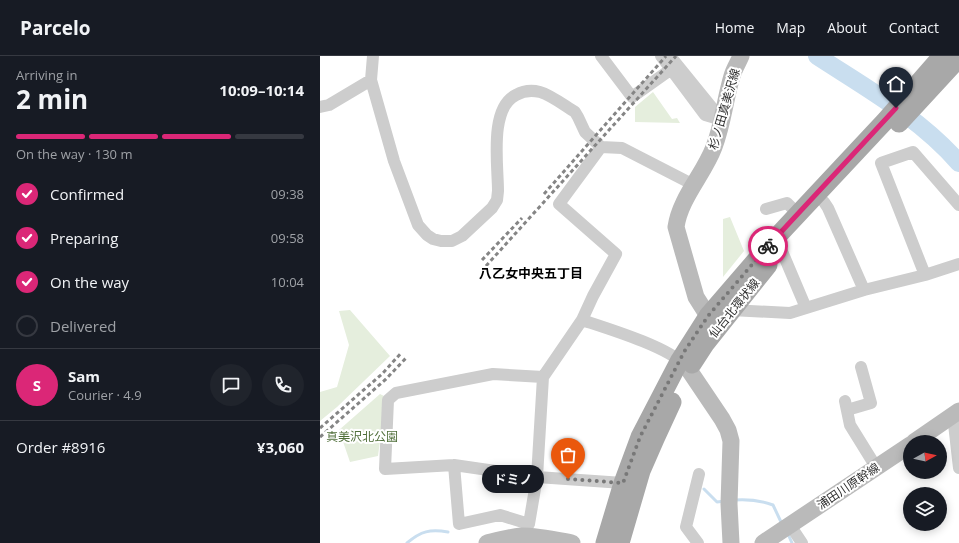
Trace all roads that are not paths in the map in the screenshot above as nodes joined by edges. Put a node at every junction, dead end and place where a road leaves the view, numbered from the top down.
1 (373, 56) edge
2 (601, 56) edge
3 (661, 56) edge
4 (670, 56) edge
5 (741, 56) edge
6 (947, 59) edge
7 (670, 70) junction
8 (371, 80) junction
9 (320, 107) edge
10 (722, 120) junction
11 (891, 123) junction
12 (601, 147) junction
13 (694, 185) junction
14 (824, 202) junction
15 (959, 205) edge
16 (766, 209) dead end
17 (798, 214) junction
18 (781, 249) junction
19 (959, 264) edge
20 (925, 275) junction
21 (864, 290) junction
22 (806, 308) junction
23 (731, 310) junction
24 (708, 316) junction
25 (582, 320) junction
26 (684, 365) junction
27 (862, 367) dead end
28 (543, 377) junction
29 (956, 413) edge
30 (924, 435) edge
31 (903, 449) edge
32 (454, 465) junction
33 (876, 467) junction
34 (959, 468) edge
35 (699, 474) dead end
36 (536, 476) junction
37 (623, 483) junction
38 (785, 529) junction
39 (522, 540) edge
40 (487, 543) edge
41 (572, 543) edge
42 (604, 543) edge
43 (620, 543) edge
44 (698, 543) edge
45 (731, 543) edge
46 (763, 543) edge
47 (802, 543) edge

1 - 8 street
2 - 7 street
3 - 7 street
4 - 10 street
5 - 10 street, 杉ノ田真美沢線
6 - 11 main road, 仙台北環状線
7 - 10 street
8 - 9 street
8 - 12 street
10 - 13 street, 杉ノ田真美沢線
11 - 14 main road, 仙台北環状線
11 - 17 main road, 仙台北環状線
12 - 13 street
12 - 25 street
13 - 24 street, 杉ノ田真美沢線
14 - 18 main road, 仙台北環状線
14 - 21 street
15 - 20 street
16 - 17 street
17 - 24 main road, 仙台北環状線
18 - 22 street
18 - 23 main road, 仙台北環状線
19 - 20 street
20 - 21 street
21 - 22 street
22 - 23 street
23 - 26 main road, 仙台北環状線
24 - 26 main road, 仙台北環状線
25 - 26 street
25 - 28 street
26 - 37 main road, 仙台北環状線
26 - 43 main road, 仙台北環状線
26 - 45 street
27 - 33 street
28 - 32 street
28 - 36 street
29 - 30 street
29 - 34 street
31 - 33 street, 浦田川原幹線
32 - 36 street
32 - 36 street
33 - 38 street, 浦田川原幹線
35 - 44 street
36 - 37 street
37 - 42 main road, 仙台北環状線
38 - 46 street, 浦田川原幹線
38 - 47 street
39 - 40 street
39 - 41 street

